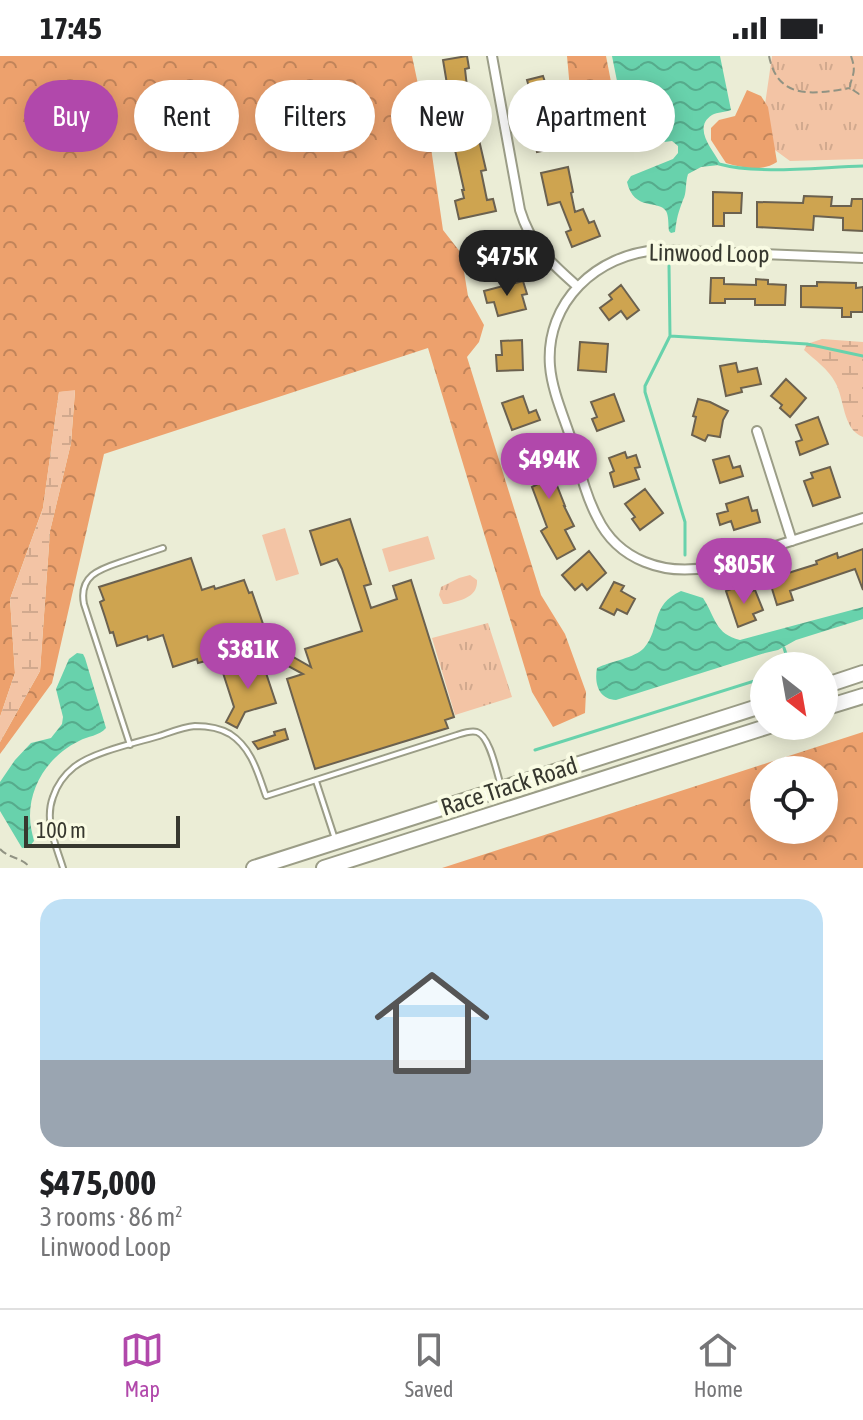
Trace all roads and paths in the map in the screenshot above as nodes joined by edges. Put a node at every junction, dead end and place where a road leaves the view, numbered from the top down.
1 (492, 56) edge
2 (769, 56) edge
3 (851, 56) edge
4 (850, 88) junction
5 (863, 94) edge
6 (863, 258) edge
7 (577, 286) junction
8 (757, 431) dead end
9 (863, 518) edge
10 (792, 541) junction
11 (163, 548) dead end
12 (863, 673) edge
13 (838, 681) edge
14 (863, 696) edge
15 (838, 704) edge
16 (750, 709) edge
17 (750, 732) edge
18 (130, 745) junction
19 (316, 781) junction
20 (502, 789) junction
21 (486, 816) junction
22 (336, 842) junction
23 (0, 849) edge
24 (342, 862) junction
25 (271, 865) edge
26 (30, 868) edge
27 (63, 868) edge
28 (254, 868) edge
29 (324, 868) edge

1 - 7 street
2 - 4 path
3 - 4 path
4 - 5 path
6 - 7 street, Linwood Loop
7 - 10 street, Linwood Loop
8 - 10 street
9 - 10 street, Linwood Loop
11 - 18 lane
12 - 13 main road
14 - 15 main road
16 - 20 main road, Race Track Road
17 - 21 main road, Race Track Road
18 - 19 lane
18 - 27 lane
19 - 20 lane
19 - 22 lane
20 - 21 main road
20 - 22 main road, Race Track Road
21 - 24 main road, Race Track Road
22 - 24 main road
22 - 25 main road, Race Track Road
23 - 26 path
24 - 29 main road, Race Track Road
25 - 28 main road, Race Track Road

